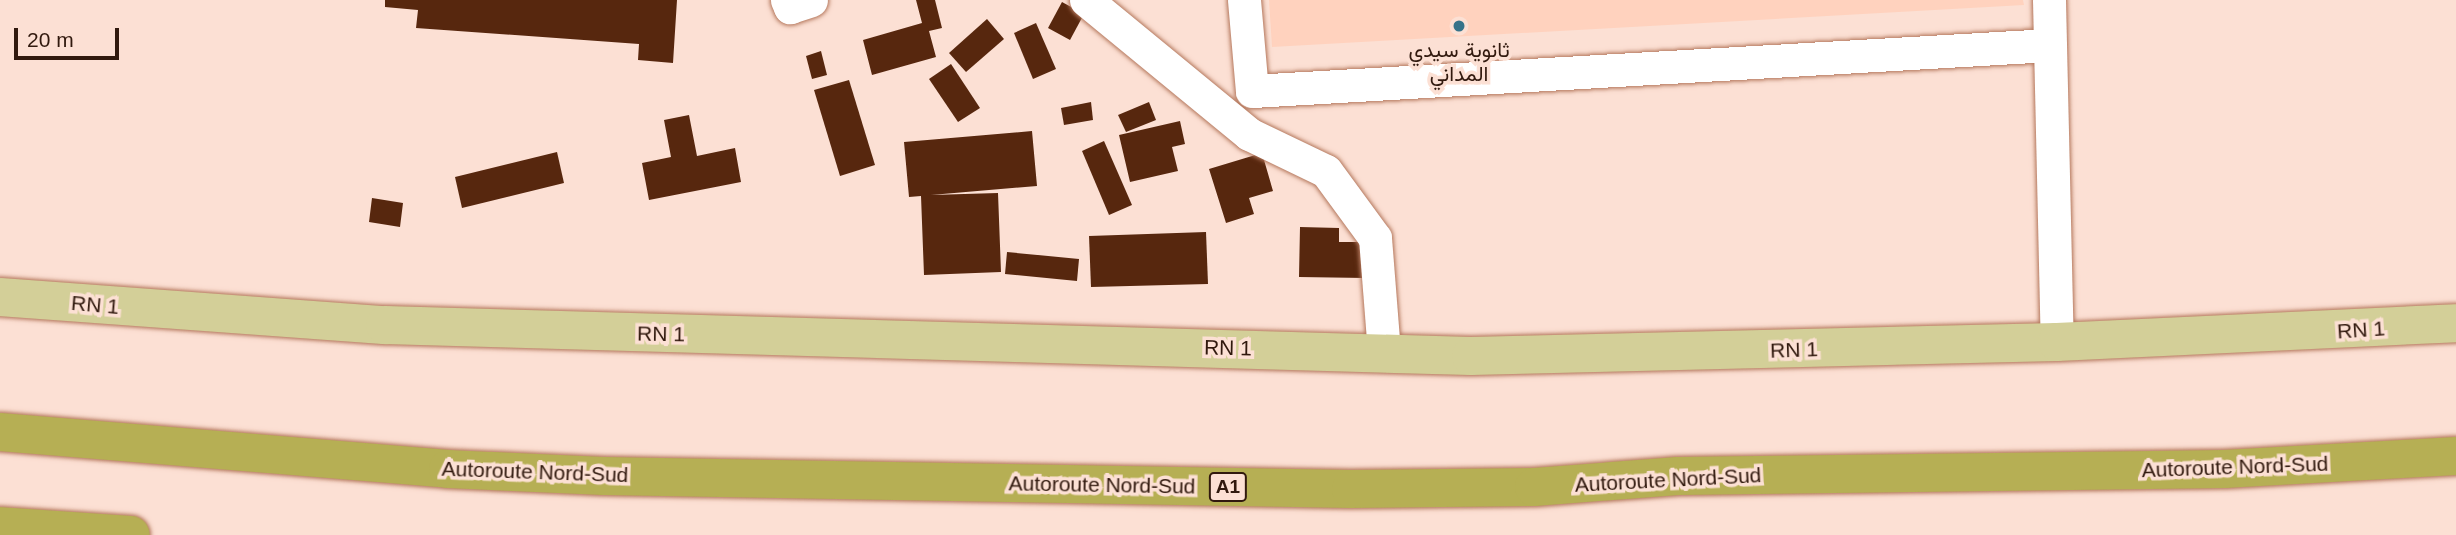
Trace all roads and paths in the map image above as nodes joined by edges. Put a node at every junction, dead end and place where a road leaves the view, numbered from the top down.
1 (787, 0) edge
2 (811, 0) edge
3 (1086, 0) edge
4 (1244, 0) edge
5 (2049, 0) edge
6 (2050, 45) junction
7 (0, 297) edge
8 (2456, 323) edge
9 (2057, 342) junction
10 (1384, 353) junction
11 (0, 432) edge
12 (2456, 456) edge
13 (0, 526) edge
14 (131, 535) edge

1 - 2 street
3 - 10 street
4 - 6 street
5 - 6 street
6 - 9 street
7 - 10 main road, RN 1
8 - 9 main road, RN 1
9 - 10 main road, RN 1
11 - 12 highway, Autoroute Nord-Sud / A1
13 - 14 highway

